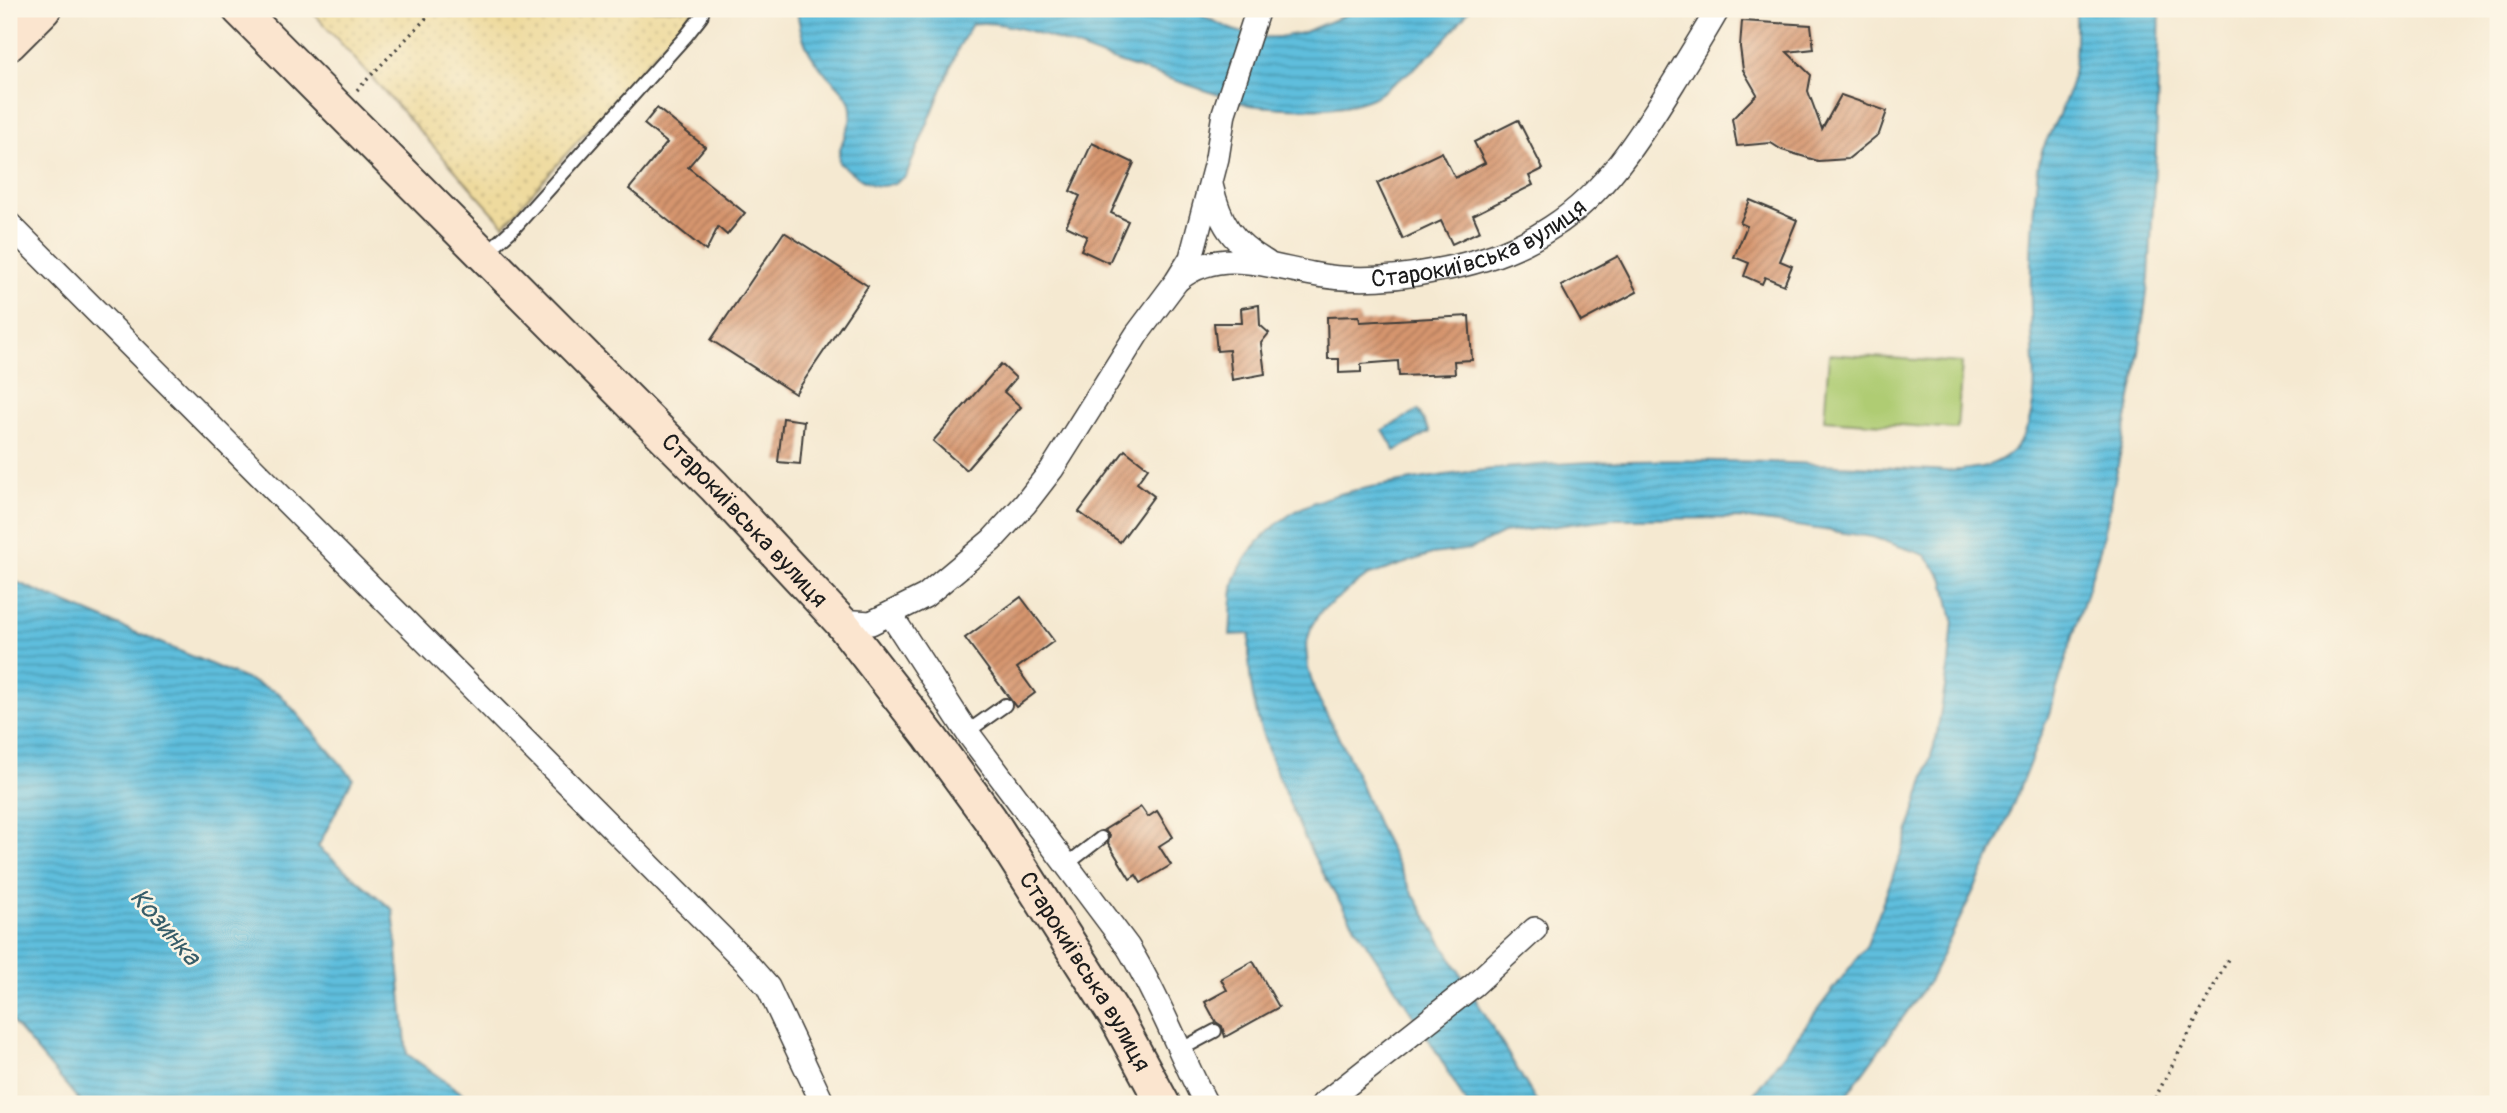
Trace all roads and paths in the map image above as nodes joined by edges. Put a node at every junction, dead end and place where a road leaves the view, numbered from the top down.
1 (44, 9) edge
2 (239, 9) edge
3 (435, 9) edge
4 (703, 9) edge
5 (1258, 9) edge
6 (1718, 9) edge
7 (9, 44) edge
8 (339, 110) junction
9 (1211, 185) junction
10 (9, 224) edge
11 (484, 255) junction
12 (1269, 264) junction
13 (1152, 311) junction
14 (891, 615) junction
15 (840, 621) junction
16 (1005, 705) dead end
17 (967, 732) junction
18 (1101, 838) dead end
19 (1066, 865) junction
20 (1535, 929) dead end
21 (2228, 959) dead end
22 (1215, 1031) dead end
23 (1178, 1051) junction
24 (823, 1104) edge
25 (1163, 1104) edge
26 (1206, 1104) edge
27 (1323, 1104) edge
28 (2152, 1104) edge

1 - 7 street
2 - 8 street, Старокиївська вулиця
3 - 8 path
4 - 11 lane
5 - 9 street
6 - 12 street, Старокиївська вулиця
8 - 11 street, Старокиївська вулиця
9 - 12 street
9 - 13 street
10 - 24 street
11 - 15 street, Старокиївська вулиця
12 - 13 street, Старокиївська вулиця
13 - 14 street
14 - 15 street
14 - 17 street
15 - 25 street, Старокиївська вулиця
16 - 17 lane
17 - 19 street
18 - 19 lane
19 - 23 street
20 - 27 street
21 - 28 path
22 - 23 lane
23 - 26 street

